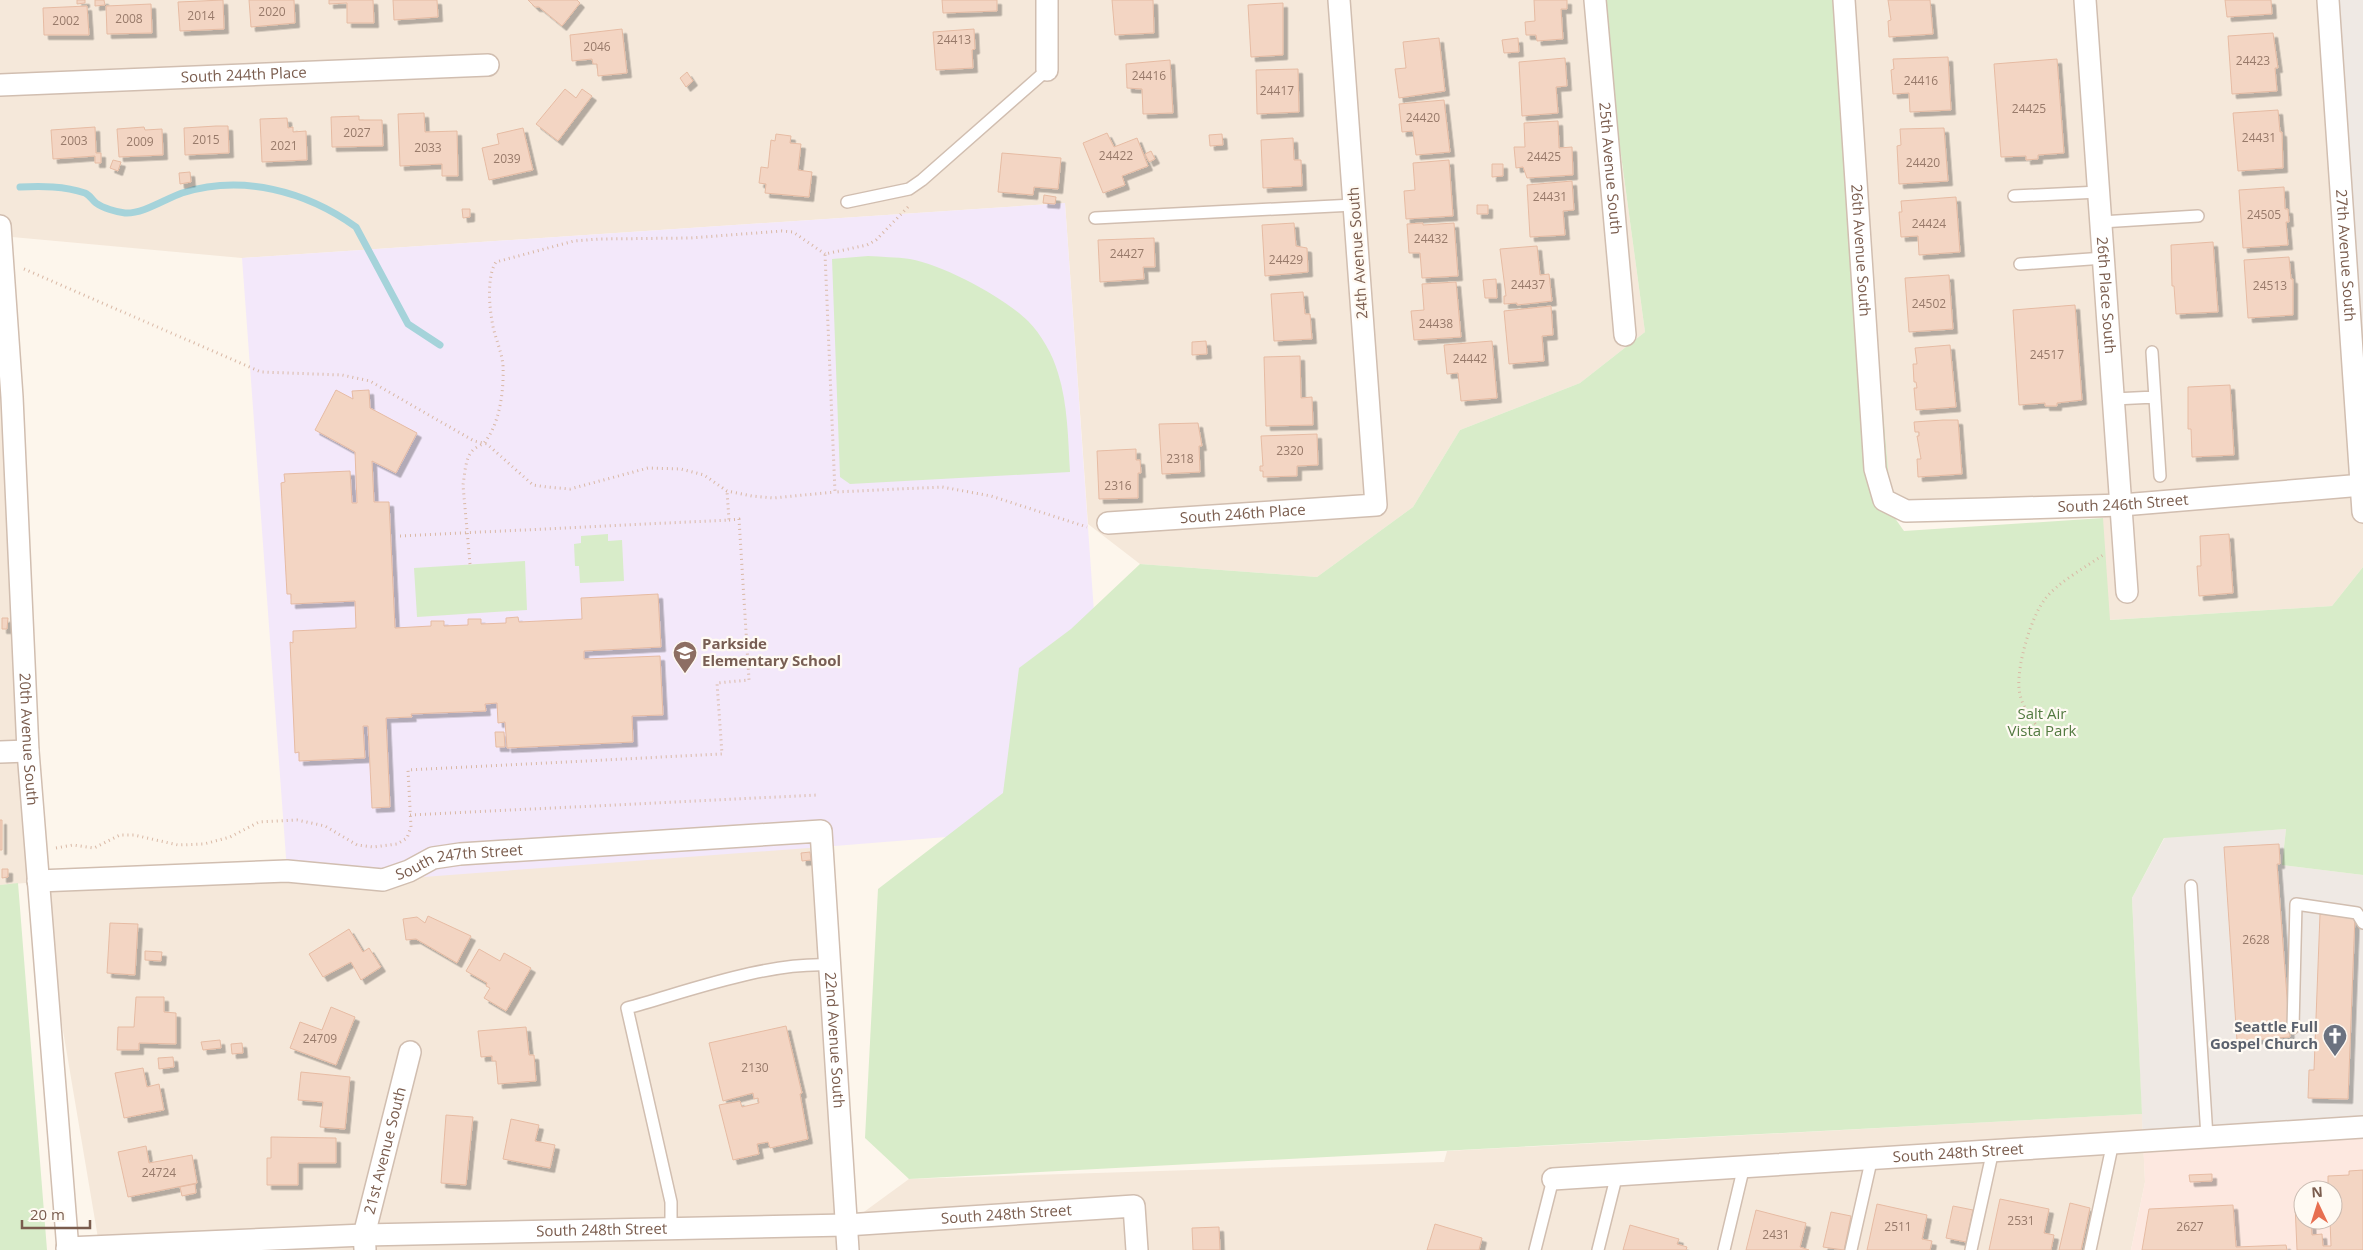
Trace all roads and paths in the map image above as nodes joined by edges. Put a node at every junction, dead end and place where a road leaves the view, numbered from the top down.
1 (1047, 0) edge
2 (1339, 0) edge
3 (1595, 0) edge
4 (1844, 0) edge
5 (2085, 0) edge
6 (2328, 0) edge
7 (488, 64) dead end
8 (1047, 70) joint
9 (0, 85) edge
10 (909, 189) junction
11 (2099, 192) junction
12 (2014, 196) dead end
13 (847, 202) dead end
14 (1354, 205) junction
15 (2198, 216) dead end
16 (1095, 218) dead end
17 (2101, 222) junction
18 (0, 226) edge
19 (825, 254) junction
20 (2104, 258) junction
21 (3, 260) junction
22 (2020, 264) dead end
23 (1625, 335) dead end
24 (2152, 352) dead end
25 (2155, 397) junction
26 (6, 398) edge
27 (2114, 399) junction
28 (484, 443) junction
29 (2160, 476) dead end
30 (2361, 485) edge
31 (727, 491) junction
32 (835, 492) junction
33 (1884, 500) joint
34 (1376, 505) joint
35 (2122, 505) junction
36 (2363, 512) edge
37 (729, 520) junction
38 (1101, 526) joint
39 (468, 532) junction
40 (400, 536) dead end
41 (2124, 540) junction
42 (470, 564) dead end
43 (2127, 592) dead end
44 (2041, 732) dead end
45 (28, 751) junction
46 (0, 752) edge
47 (818, 795) dead end
48 (410, 815) junction
49 (821, 831) joint
50 (36, 851) junction
51 (38, 881) junction
52 (2191, 886) dead end
53 (2363, 923) edge
54 (829, 965) junction
55 (2293, 1028) dead end
56 (410, 1052) dead end
57 (2363, 1128) edge
58 (2207, 1137) junction
59 (2113, 1142) junction
60 (1993, 1150) junction
61 (1872, 1158) junction
62 (1744, 1166) junction
63 (1617, 1174) junction
64 (1553, 1179) joint
65 (846, 1225) junction
66 (671, 1229) junction
67 (365, 1243) edge
68 (67, 1249) edge
69 (848, 1250) edge
70 (1137, 1250) edge
71 (1535, 1250) edge
72 (1598, 1250) edge
73 (1724, 1250) edge
74 (1851, 1250) edge
75 (1971, 1250) edge
76 (2090, 1250) edge

1 - 8 street
2 - 14 street, 24th Avenue South
3 - 23 street, 25th Avenue South
4 - 33 street, 26th Avenue South
5 - 11 street, 26th Place South
6 - 30 street, 27th Avenue South
7 - 9 street, South 244th Place
8 - 10 lane
10 - 13 lane
10 - 19 path
11 - 12 lane
11 - 17 street, 26th Place South
14 - 16 lane
14 - 34 street, 24th Avenue South
15 - 17 lane
17 - 20 street, 26th Place South
18 - 21 street, 20th Avenue South
19 - 28 path
19 - 32 path
20 - 22 lane
20 - 27 street, 26th Place South
21 - 26 street, 20th Avenue South
21 - 28 path
24 - 25 lane
25 - 27 lane
25 - 29 lane
26 - 45 street, 20th Avenue South
27 - 35 street, 26th Place South
28 - 31 path
28 - 39 path
30 - 35 street, South 246th Street
30 - 36 street, 27th Avenue South
31 - 32 path
31 - 37 path
32 - 38 path
33 - 35 street, South 246th Street
34 - 38 street, South 246th Place
35 - 41 street, 26th Place South
37 - 39 path
37 - 48 path
39 - 40 path
39 - 42 path
41 - 43 street, 26th Place South
41 - 44 path
45 - 46 street
45 - 50 street, 20th Avenue South
47 - 48 path
48 - 50 path
49 - 51 street, South 247th Street
49 - 54 street, 22nd Avenue South
50 - 51 street, 20th Avenue South
51 - 68 street, 20th Avenue South
52 - 58 lane
53 - 55 lane
54 - 65 street, 22nd Avenue South
54 - 66 lane
56 - 67 street, 21st Avenue South
57 - 58 street, South 248th Street
58 - 59 street, South 248th Street
59 - 60 street, South 248th Street
59 - 76 lane
60 - 61 street, South 248th Street
60 - 75 lane
61 - 62 street, South 248th Street
61 - 74 lane
62 - 63 street, South 248th Street
62 - 73 lane
63 - 64 street, South 248th Street
63 - 72 lane
64 - 71 lane
65 - 66 street, South 248th Street
65 - 69 street, 22nd Avenue South
65 - 70 street, South 248th Street
66 - 67 street, South 248th Street
67 - 68 street, South 248th Street

